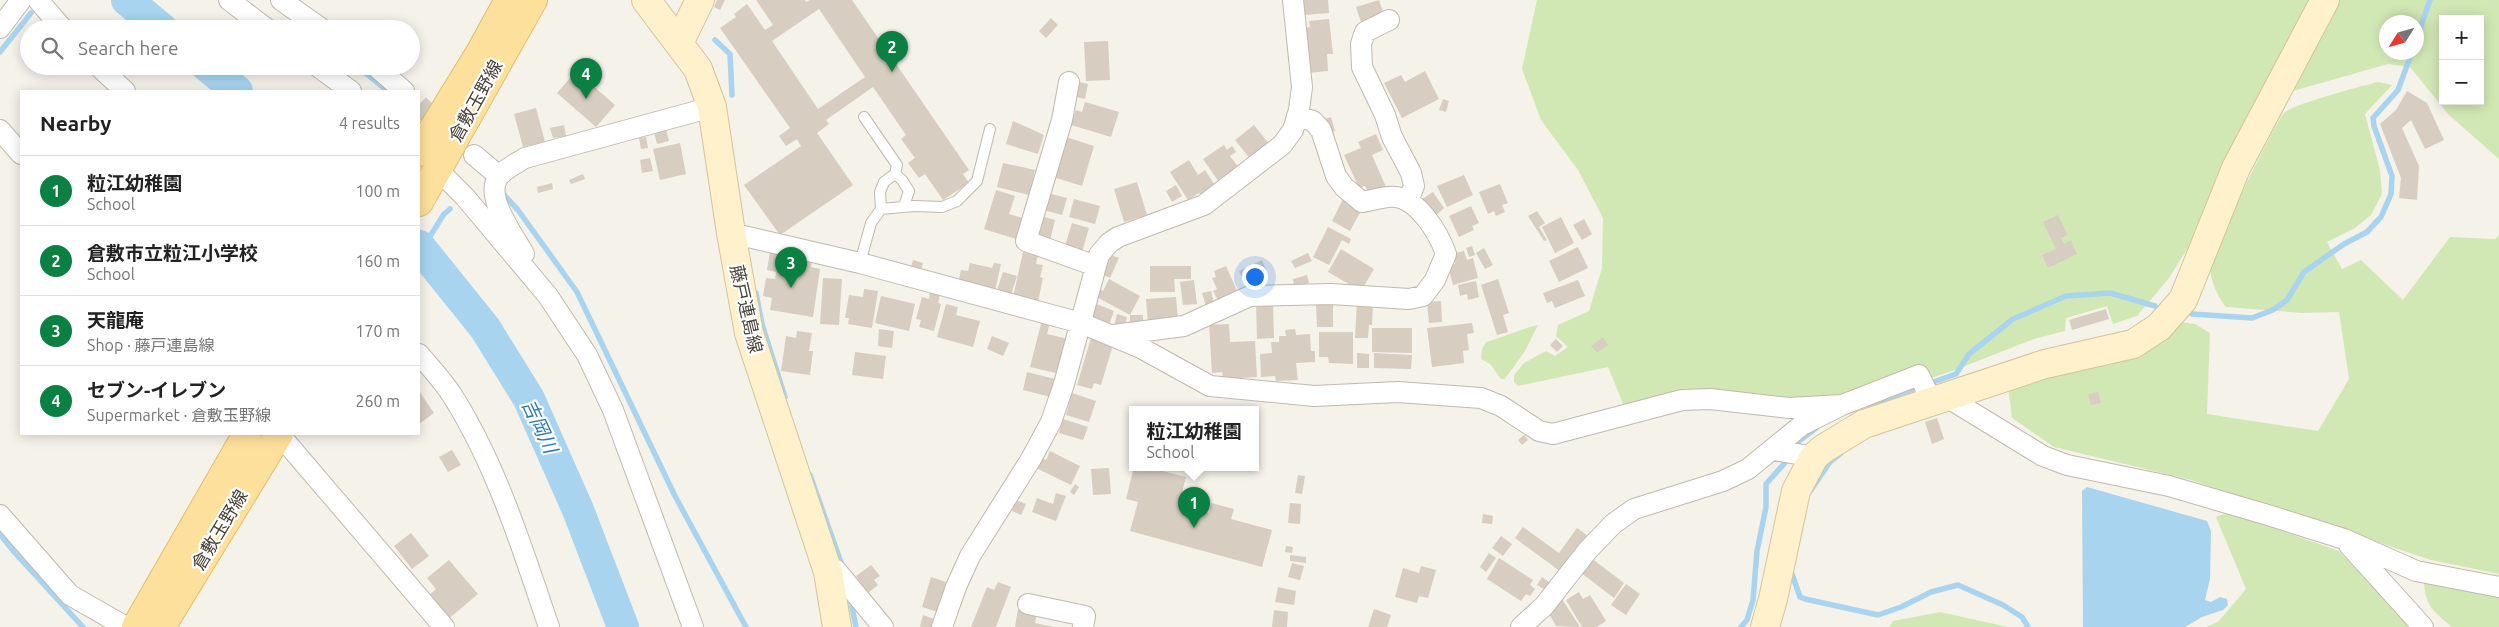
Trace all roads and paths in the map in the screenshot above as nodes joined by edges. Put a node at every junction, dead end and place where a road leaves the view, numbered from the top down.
1 (21, 0) edge
2 (38, 0) edge
3 (229, 0) edge
4 (282, 0) edge
5 (509, 0) edge
6 (533, 0) edge
7 (646, 0) edge
8 (700, 0) edge
9 (1293, 0) edge
10 (2325, 0) edge
11 (55, 20) edge
12 (255, 20) edge
13 (310, 20) edge
14 (1389, 20) dead end
15 (0, 28) edge
16 (679, 42) junction
17 (108, 75) edge
18 (329, 75) edge
19 (385, 75) edge
20 (1069, 82) dead end
21 (124, 90) edge
22 (350, 90) edge
23 (403, 90) edge
24 (712, 106) junction
25 (1297, 116) junction
26 (864, 117) dead end
27 (990, 129) dead end
28 (0, 130) edge
29 (20, 153) edge
30 (474, 155) dead end
31 (426, 160) edge
32 (895, 174) junction
33 (499, 176) junction
34 (420, 196) edge
35 (1408, 201) junction
36 (904, 206) junction
37 (881, 209) junction
38 (731, 233) junction
39 (860, 263) junction
40 (1096, 266) junction
41 (548, 296) junction
42 (1081, 323) junction
43 (1110, 335) junction
44 (420, 355) edge
45 (1931, 391) junction
46 (1842, 405) junction
47 (246, 435) edge
48 (278, 435) edge
49 (280, 435) edge
50 (1793, 453) junction
51 (0, 515) edge
52 (2344, 539) junction
53 (828, 572) junction
54 (2499, 587) edge
55 (1028, 604) dead end
56 (126, 627) edge
57 (136, 627) edge
58 (161, 627) edge
59 (444, 627) edge
60 (549, 627) edge
61 (693, 627) edge
62 (837, 627) edge
63 (883, 627) edge
64 (942, 627) edge
65 (1083, 627) edge
66 (1521, 627) edge
67 (1765, 627) edge
68 (2423, 627) edge

1 - 15 street
2 - 11 street
3 - 12 street
4 - 13 street
5 - 31 main road, 倉敷玉野線
6 - 31 main road, 倉敷玉野線
7 - 16 street, 藤戸連島線
8 - 16 street
9 - 25 street
10 - 45 street
14 - 35 street
16 - 24 street, 藤戸連島線
17 - 21 street
18 - 22 street
19 - 23 street
20 - 40 street
24 - 33 street
24 - 38 street, 藤戸連島線
25 - 35 street
25 - 40 street
26 - 32 lane
27 - 36 lane
28 - 29 street
30 - 33 street
31 - 34 main road, 倉敷玉野線
31 - 41 street
32 - 36 lane
32 - 37 lane
33 - 41 street
35 - 43 street
36 - 37 lane
37 - 39 lane
38 - 39 street
38 - 53 street, 藤戸連島線
39 - 42 street
40 - 42 street
41 - 61 street
42 - 43 street
42 - 64 street
43 - 46 street
44 - 60 street
45 - 46 street
45 - 50 street
45 - 52 street
46 - 50 street
47 - 57 main road, 倉敷玉野線
48 - 58 main road, 倉敷玉野線
49 - 59 street
50 - 66 street
50 - 67 street
51 - 56 street
52 - 54 street
52 - 68 street
53 - 62 street, 藤戸連島線
53 - 63 street
55 - 65 street

